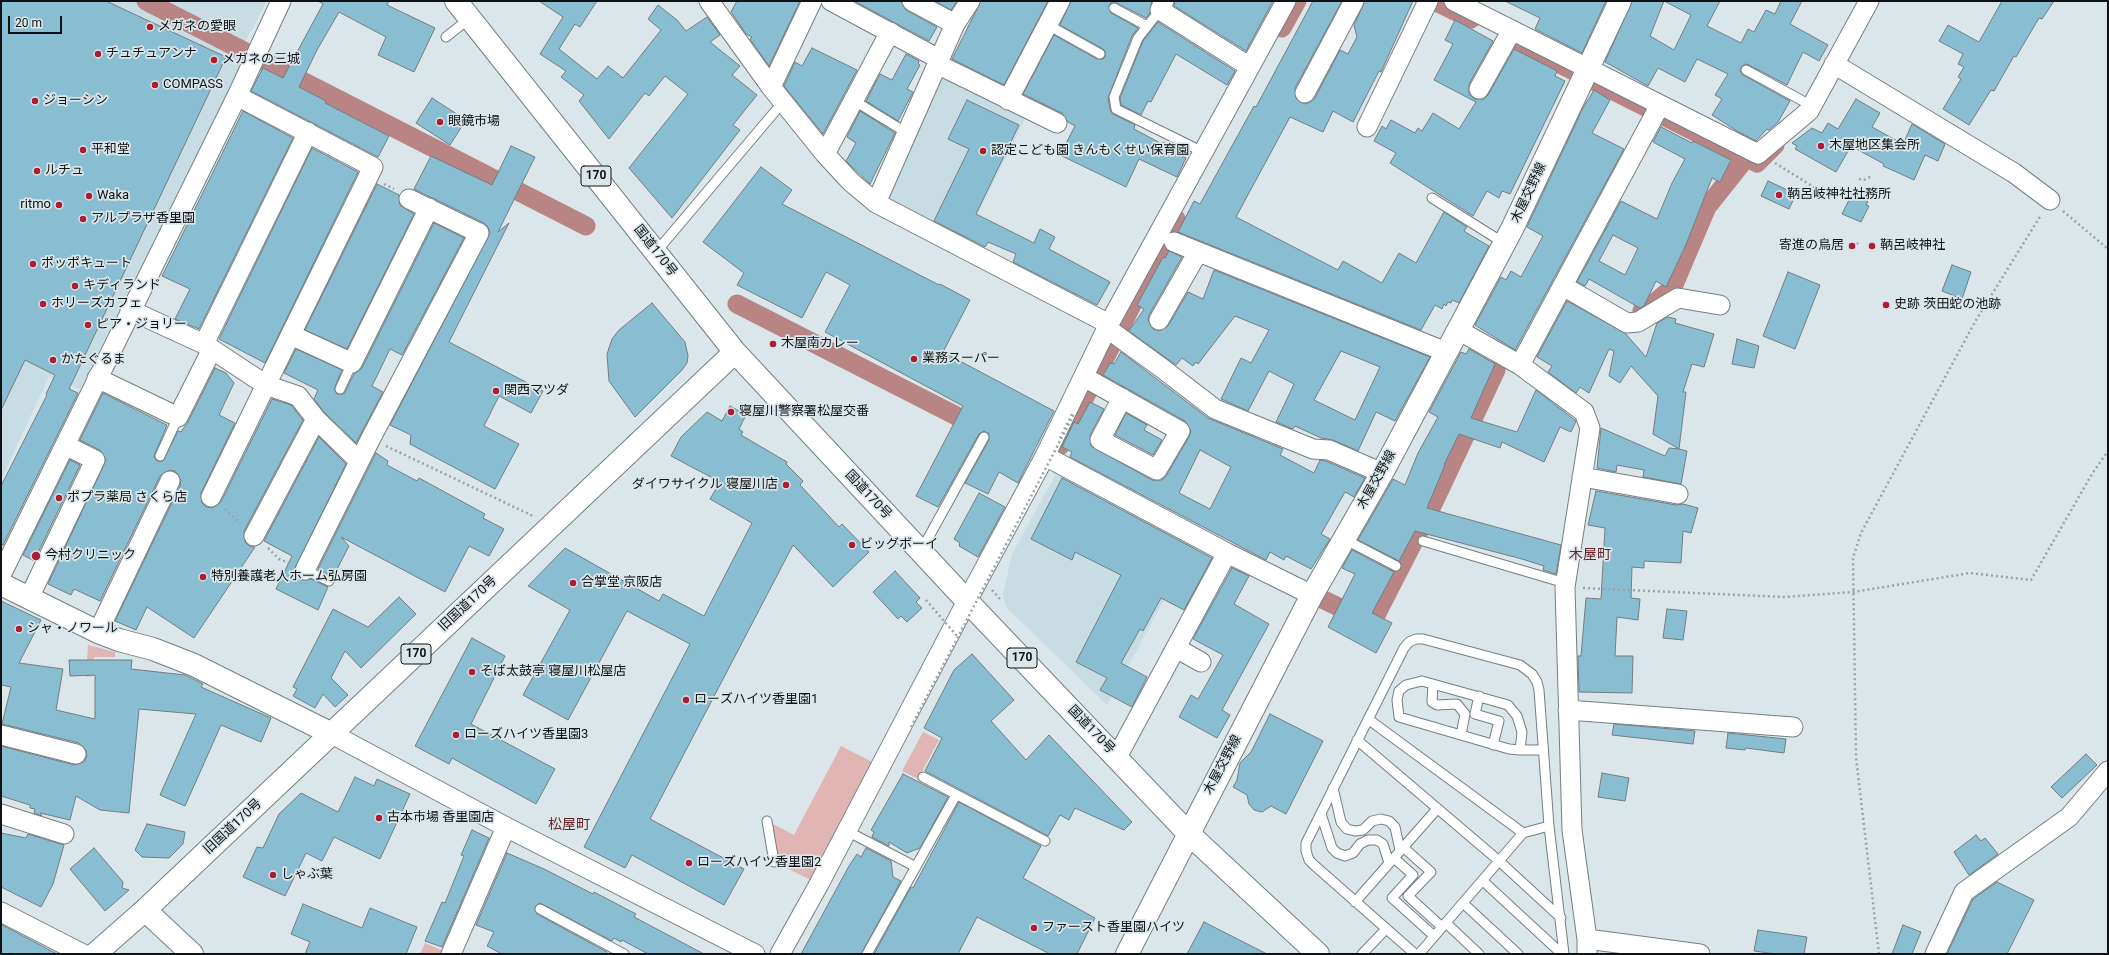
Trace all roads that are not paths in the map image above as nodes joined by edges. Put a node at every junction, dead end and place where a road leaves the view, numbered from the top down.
1 (281, 1) edge
2 (456, 1) edge
3 (812, 1) edge
4 (832, 1) edge
5 (912, 1) edge
6 (970, 1) edge
7 (1060, 1) edge
8 (1286, 1) edge
9 (1354, 1) edge
10 (1454, 1) edge
11 (1620, 1) edge
12 (1869, 1) edge
13 (1427, 3) edge
14 (716, 5) edge
15 (1162, 5) edge
16 (1114, 8) dead end
17 (470, 18) junction
18 (955, 24) junction
19 (1048, 25) junction
20 (1147, 26) junction
21 (890, 32) junction
22 (1508, 36) junction
23 (446, 37) dead end
24 (1100, 54) dead end
25 (938, 62) junction
26 (1834, 64) junction
27 (1250, 67) junction
28 (1746, 70) dead end
29 (1584, 76) junction
30 (770, 87) junction
31 (1479, 89) dead end
32 (1305, 92) dead end
33 (237, 96) junction
34 (853, 100) junction
35 (1008, 100) junction
36 (783, 102) junction
37 (1660, 105) junction
38 (1812, 106) junction
39 (1057, 123) dead end
40 (1367, 127) dead end
41 (308, 132) junction
42 (907, 132) junction
43 (1203, 152) junction
44 (825, 154) junction
45 (1432, 198) dead end
46 (409, 199) road end
47 (2050, 200) road end
48 (876, 203) junction
49 (429, 208) junction
50 (1174, 242) dead end
51 (1504, 243) junction
52 (656, 252) junction
53 (1198, 252) junction
54 (1563, 286) junction
55 (1720, 305) dead end
56 (130, 310) junction
57 (1159, 320) dead end
58 (1458, 330) junction
59 (1112, 331) junction
60 (291, 335) junction
61 (208, 346) junction
62 (735, 352) junction
63 (1446, 352) junction
64 (352, 363) junction
65 (1520, 365) junction
66 (97, 378) junction
67 (1090, 380) junction
68 (266, 385) junction
69 (340, 389) dead end
70 (1122, 398) dead end
71 (178, 417) junction
72 (316, 419) junction
73 (984, 437) dead end
74 (65, 445) junction
75 (160, 456) dead end
76 (1045, 456) junction
77 (359, 461) junction
78 (1382, 473) junction
79 (1582, 477) junction
80 (170, 481) dead end
81 (1678, 494) dead end
82 (211, 497) dead end
83 (254, 536) dead end
84 (1344, 539) junction
85 (1423, 541) dead end
86 (921, 552) junction
87 (1227, 553) junction
88 (1396, 566) dead end
89 (305, 570) joint
90 (1, 575) edge
91 (329, 581) dead end
92 (1, 584) edge
93 (1565, 585) junction
94 (1312, 595) junction
95 (29, 598) junction
96 (967, 601) junction
97 (98, 632) junction
98 (1176, 648) junction
99 (1201, 662) dead end
100 (1433, 684) junction
101 (1479, 696) junction
102 (1568, 710) junction
103 (1368, 719) junction
104 (1793, 727) dead end
105 (332, 734) junction
106 (1461, 735) junction
107 (1, 736) edge
108 (1357, 740) junction
109 (1493, 744) junction
110 (1520, 750) junction
111 (1542, 750) junction
112 (76, 754) dead end
113 (1117, 757) junction
114 (2108, 771) edge
115 (923, 777) dead end
116 (1334, 788) junction
117 (956, 795) junction
118 (1437, 809) junction
119 (1, 814) edge
120 (1321, 814) junction
121 (767, 821) dead end
122 (1549, 826) junction
123 (506, 827) junction
124 (847, 831) junction
125 (1188, 833) junction
126 (1523, 833) junction
127 (64, 834) dead end
128 (1045, 841) dead end
129 (1397, 855) junction
130 (1498, 860) junction
131 (774, 862) dead end
132 (916, 867) junction
133 (1483, 881) junction
134 (1355, 902) junction
135 (1463, 903) junction
136 (540, 909) dead end
137 (145, 910) junction
138 (1, 912) edge
139 (1561, 918) junction
140 (1444, 925) junction
141 (1386, 929) junction
142 (1434, 936) junction
143 (1587, 946) edge
144 (456, 952) edge
145 (83, 954) edge
146 (95, 954) edge
147 (192, 954) edge
148 (624, 954) edge
149 (755, 954) edge
150 (780, 954) edge
151 (867, 954) edge
152 (1127, 954) edge
153 (1318, 954) edge
154 (1362, 954) edge
155 (1414, 954) edge
156 (1419, 954) edge
157 (1479, 954) edge
158 (1518, 954) edge
159 (1563, 954) edge
160 (1700, 954) edge
161 (1935, 954) edge

1 - 33 street
2 - 17 main road, 国道170号 / 170
3 - 30 street
4 - 21 street
5 - 18 street
6 - 18 street
7 - 19 street
8 - 27 street
9 - 32 street
10 - 22 street
11 - 29 main road, 木屋交野線
12 - 26 street
13 - 40 street
14 - 30 street
15 - 20 lane
15 - 27 street
16 - 20 lane
17 - 23 lane
17 - 52 main road, 国道170号 / 170
18 - 25 street
19 - 24 lane
19 - 35 street
20 - 43 lane
21 - 25 street
21 - 34 street
22 - 29 street
22 - 31 street
25 - 35 street
25 - 42 street
26 - 38 street
26 - 47 street
27 - 43 street
28 - 38 lane
29 - 37 street
29 - 51 main road, 木屋交野線
30 - 36 street
33 - 41 street
33 - 56 street
34 - 42 lane
34 - 44 street
35 - 39 street
36 - 44 street
36 - 52 lane
37 - 38 street
37 - 54 street
41 - 60 street
41 - 61 street
42 - 48 street
43 - 59 street
44 - 48 street
45 - 51 lane
46 - 49 street
48 - 59 street
49 - 64 street
49 - 77 street
50 - 53 street
51 - 58 main road, 木屋交野線
52 - 62 main road, 国道170号 / 170
53 - 57 street
53 - 63 street
54 - 55 street
54 - 65 street
56 - 61 street
56 - 66 street
58 - 63 main road, 木屋交野線
58 - 65 street
59 - 67 street
59 - 78 street
60 - 64 street
60 - 68 street
61 - 68 street
61 - 71 street
62 - 86 main road, 国道170号 / 170
62 - 105 main road, 旧国道170号 / 170
63 - 78 main road, 木屋交野線
64 - 69 lane
65 - 79 street
66 - 71 street
66 - 74 street
67 - 70 street
67 - 76 street
68 - 72 street
68 - 82 street
71 - 75 lane
72 - 77 street
72 - 83 street
73 - 86 lane
74 - 90 street
74 - 95 street
76 - 87 street
76 - 96 street
77 - 89 street
78 - 84 main road, 木屋交野線
79 - 81 street
79 - 93 street
80 - 97 street
84 - 88 lane
84 - 94 main road, 木屋交野線
85 - 93 lane
86 - 96 main road, 国道170号 / 170
87 - 94 street
87 - 98 street
89 - 91 lane
92 - 95 main road
93 - 102 street
94 - 125 main road, 木屋交野線
95 - 97 main road
96 - 113 main road, 国道170号 / 170
96 - 124 street
97 - 105 main road
98 - 99 street
98 - 113 street
100 - 101 lane
100 - 106 lane
100 - 106 lane
101 - 109 lane
101 - 110 lane
102 - 104 street
102 - 143 street
103 - 108 lane
103 - 111 lane
103 - 126 lane
105 - 123 street
105 - 137 main road, 旧国道170号 / 170
106 - 109 lane
107 - 112 street
108 - 116 lane
108 - 118 lane
109 - 110 lane
110 - 111 lane
111 - 122 lane
113 - 125 main road, 国道170号 / 170
114 - 161 street
115 - 117 lane
116 - 120 lane
116 - 129 lane
117 - 128 lane
117 - 132 lane
118 - 129 lane
118 - 130 lane
119 - 127 street
120 - 129 lane
120 - 134 lane
121 - 131 lane
122 - 126 lane
122 - 139 lane
123 - 144 street
123 - 149 street
124 - 132 lane
124 - 150 street
125 - 152 main road, 木屋交野線
125 - 153 main road, 国道170号 / 170
126 - 130 lane
129 - 134 lane
129 - 140 lane
129 - 142 lane
130 - 133 lane
130 - 139 lane
132 - 151 lane
133 - 135 lane
133 - 159 lane
134 - 141 lane
135 - 140 lane
135 - 158 lane
136 - 148 lane
137 - 146 main road, 旧国道170号 / 170
137 - 147 main road
138 - 145 street
139 - 159 lane
140 - 142 lane
140 - 157 lane
141 - 154 lane
141 - 155 lane
142 - 156 lane
143 - 160 street

